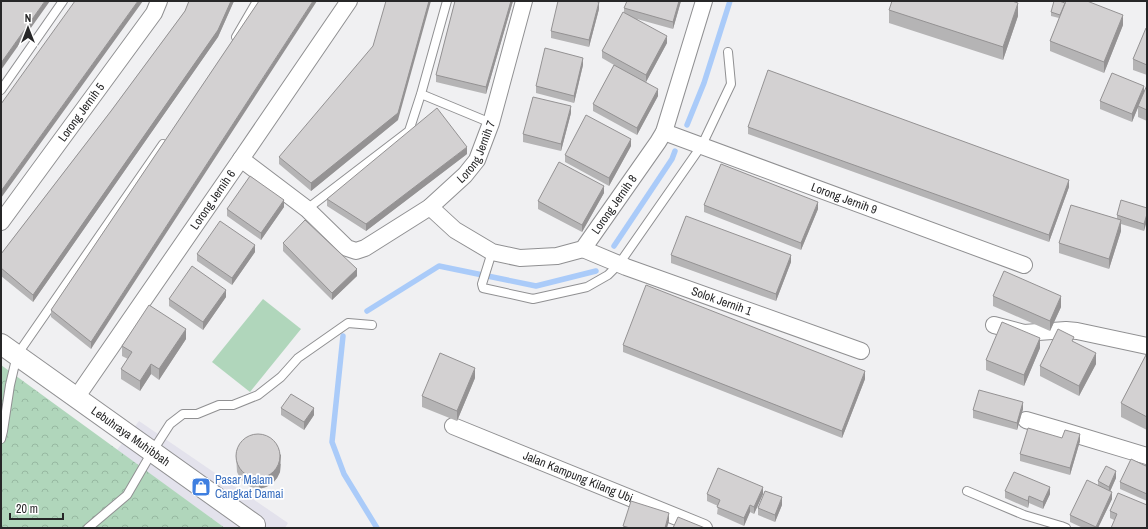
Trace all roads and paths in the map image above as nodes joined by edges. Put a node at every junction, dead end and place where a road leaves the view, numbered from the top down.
1 (63, 1) edge
2 (159, 1) edge
3 (256, 1) edge
4 (349, 1) edge
5 (447, 1) edge
6 (524, 1) edge
7 (704, 1) edge
8 (233, 41) edge
9 (728, 52) dead end
10 (1, 90) edge
11 (421, 94) junction
12 (491, 123) junction
13 (664, 132) junction
14 (166, 140) edge
15 (702, 145) junction
16 (241, 159) junction
17 (430, 207) junction
18 (306, 209) junction
19 (1, 222) edge
20 (583, 250) junction
21 (491, 254) junction
22 (619, 264) junction
23 (1024, 265) dead end
24 (372, 325) dead end
25 (994, 325) dead end
26 (1, 344) edge
27 (1147, 346) edge
28 (861, 351) dead end
29 (17, 355) junction
30 (76, 398) junction
31 (1026, 420) dead end
32 (453, 426) dead end
33 (1, 439) edge
34 (152, 452) junction
35 (1147, 456) edge
36 (967, 491) dead end
37 (256, 527) edge
38 (88, 528) edge
39 (704, 528) edge
40 (1066, 528) edge

1 - 10 lane
2 - 19 street, Lorong Jernih 5
3 - 8 lane
4 - 16 street, Lorong Jernih 6
5 - 11 lane
6 - 12 street, Lorong Jernih 7
7 - 13 street, Lorong Jernih 8
9 - 15 lane
11 - 12 lane
11 - 18 lane
12 - 17 street, Lorong Jernih 7
13 - 15 street, Lorong Jernih 9
13 - 20 street, Lorong Jernih 8
14 - 29 lane
15 - 22 lane
15 - 23 street, Lorong Jernih 9
16 - 18 street
16 - 30 street, Lorong Jernih 6
17 - 18 street, Lorong Jernih 7
17 - 21 street
20 - 21 street
20 - 22 street, Solok Jernih 1
21 - 22 lane
22 - 28 street, Solok Jernih 1
24 - 34 lane
25 - 27 street
26 - 29 street, Lebuhraya Muhibbah
29 - 30 street, Lebuhraya Muhibbah
29 - 33 lane
30 - 34 street, Lebuhraya Muhibbah
31 - 35 street
32 - 39 street, Jalan Kampung Kilang Ubi
34 - 37 street, Lebuhraya Muhibbah
34 - 38 lane
36 - 40 lane

